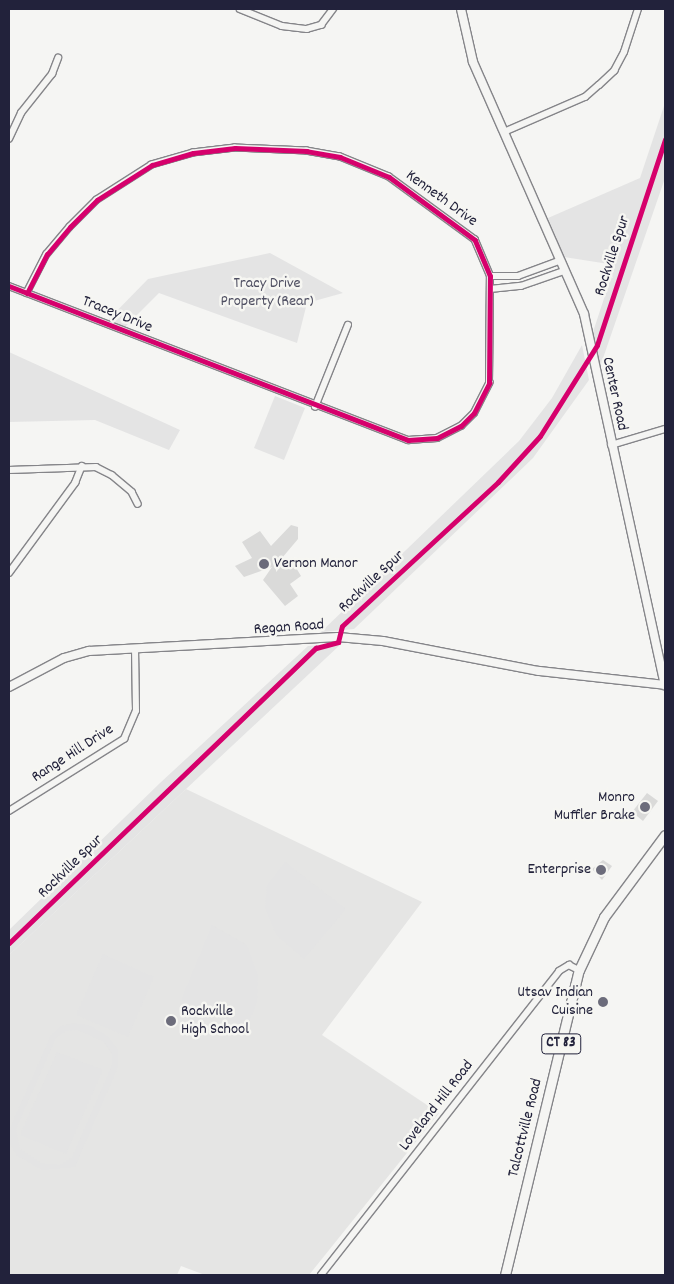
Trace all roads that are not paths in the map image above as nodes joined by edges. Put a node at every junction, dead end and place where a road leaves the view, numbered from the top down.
1 (240, 9) edge
2 (333, 9) edge
3 (461, 9) edge
4 (636, 9) edge
5 (58, 58) dead end
6 (504, 132) junction
7 (9, 140) edge
8 (559, 261) junction
9 (564, 271) junction
10 (490, 276) junction
11 (9, 286) edge
12 (490, 289) junction
13 (27, 294) junction
14 (348, 325) dead end
15 (316, 407) junction
16 (665, 429) edge
17 (611, 445) junction
18 (82, 466) junction
19 (9, 470) edge
20 (138, 504) dead end
21 (9, 573) edge
22 (135, 648) junction
23 (665, 685) edge
24 (9, 687) edge
25 (9, 811) edge
26 (665, 835) edge
27 (580, 970) junction
28 (321, 1275) edge
29 (505, 1275) edge

1 - 2 street
3 - 6 street, Center Road
4 - 6 street
5 - 7 street
6 - 8 street, Center Road
8 - 9 street, Center Road
8 - 10 street
9 - 12 street
9 - 17 street, Center Road
10 - 12 street, Tracey Drive
10 - 13 street, Kenneth Drive
11 - 13 street, Tracey Drive
12 - 15 street, Tracey Drive
13 - 15 street, Tracey Drive
14 - 15 street
16 - 17 street
17 - 23 street, Center Road
18 - 19 street
18 - 20 street
18 - 21 street
22 - 23 street, Regan Road
22 - 24 street, Regan Road
22 - 25 street, Range Hill Drive
26 - 27 main road, Talcottville Road / CT 83
27 - 28 street, Loveland Hill Road
27 - 29 main road, Talcottville Road / CT 83

